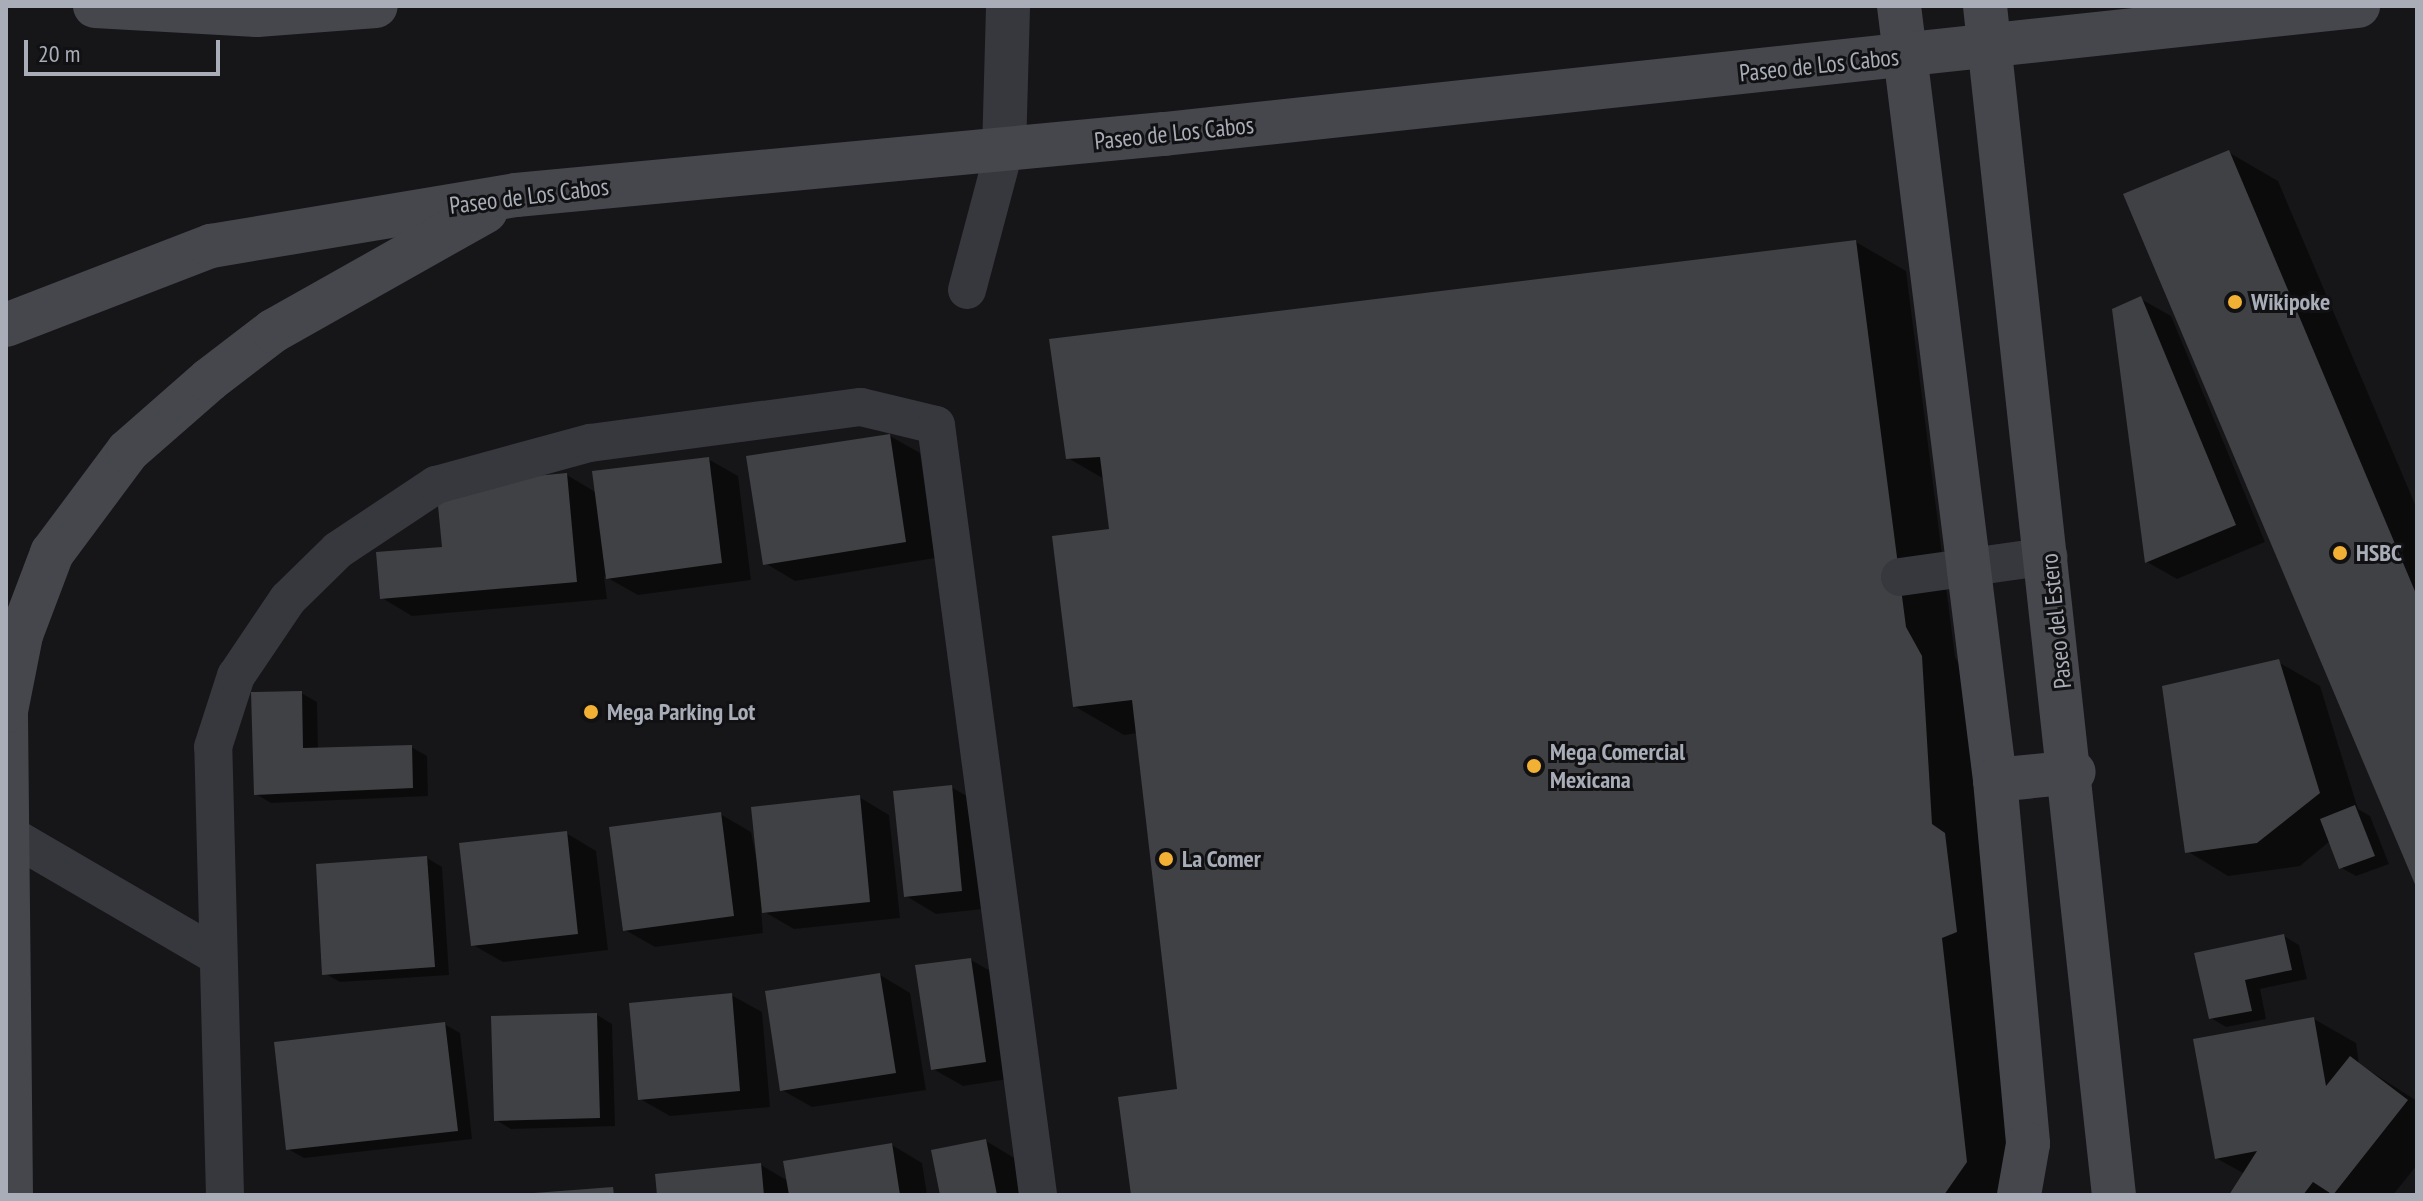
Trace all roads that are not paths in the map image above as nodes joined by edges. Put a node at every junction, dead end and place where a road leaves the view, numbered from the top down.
1 (95, 6) edge
2 (376, 6) edge
3 (1008, 6) edge
4 (1899, 6) edge
5 (2358, 6) edge
6 (247, 11) edge
7 (1987, 27) edge
8 (1905, 56) junction
9 (1004, 151) junction
10 (516, 195) junction
11 (967, 290) dead end
12 (6, 325) edge
13 (2049, 556) junction
14 (1971, 566) junction
15 (1900, 577) dead end
16 (2074, 772) junction
17 (1995, 780) junction
18 (8, 834) edge
19 (218, 956) junction
20 (11, 1195) edge
21 (225, 1195) edge
22 (1038, 1195) edge
23 (2019, 1195) edge
24 (2114, 1195) edge

1 - 6 street
2 - 6 street
3 - 9 street
4 - 8 street
5 - 7 street, Paseo de Los Cabos
7 - 8 street, Paseo de Los Cabos
7 - 13 street, Paseo del Estero
8 - 9 street, Paseo de Los Cabos
8 - 14 street
9 - 10 street, Paseo de Los Cabos
9 - 11 lane
10 - 12 street, Paseo de Los Cabos
10 - 18 street
13 - 14 lane
13 - 16 street, Paseo del Estero
14 - 15 lane
14 - 17 street
16 - 17 street
16 - 24 street, Paseo del Estero
17 - 23 street
18 - 19 lane
18 - 20 street
19 - 21 lane
19 - 22 lane

